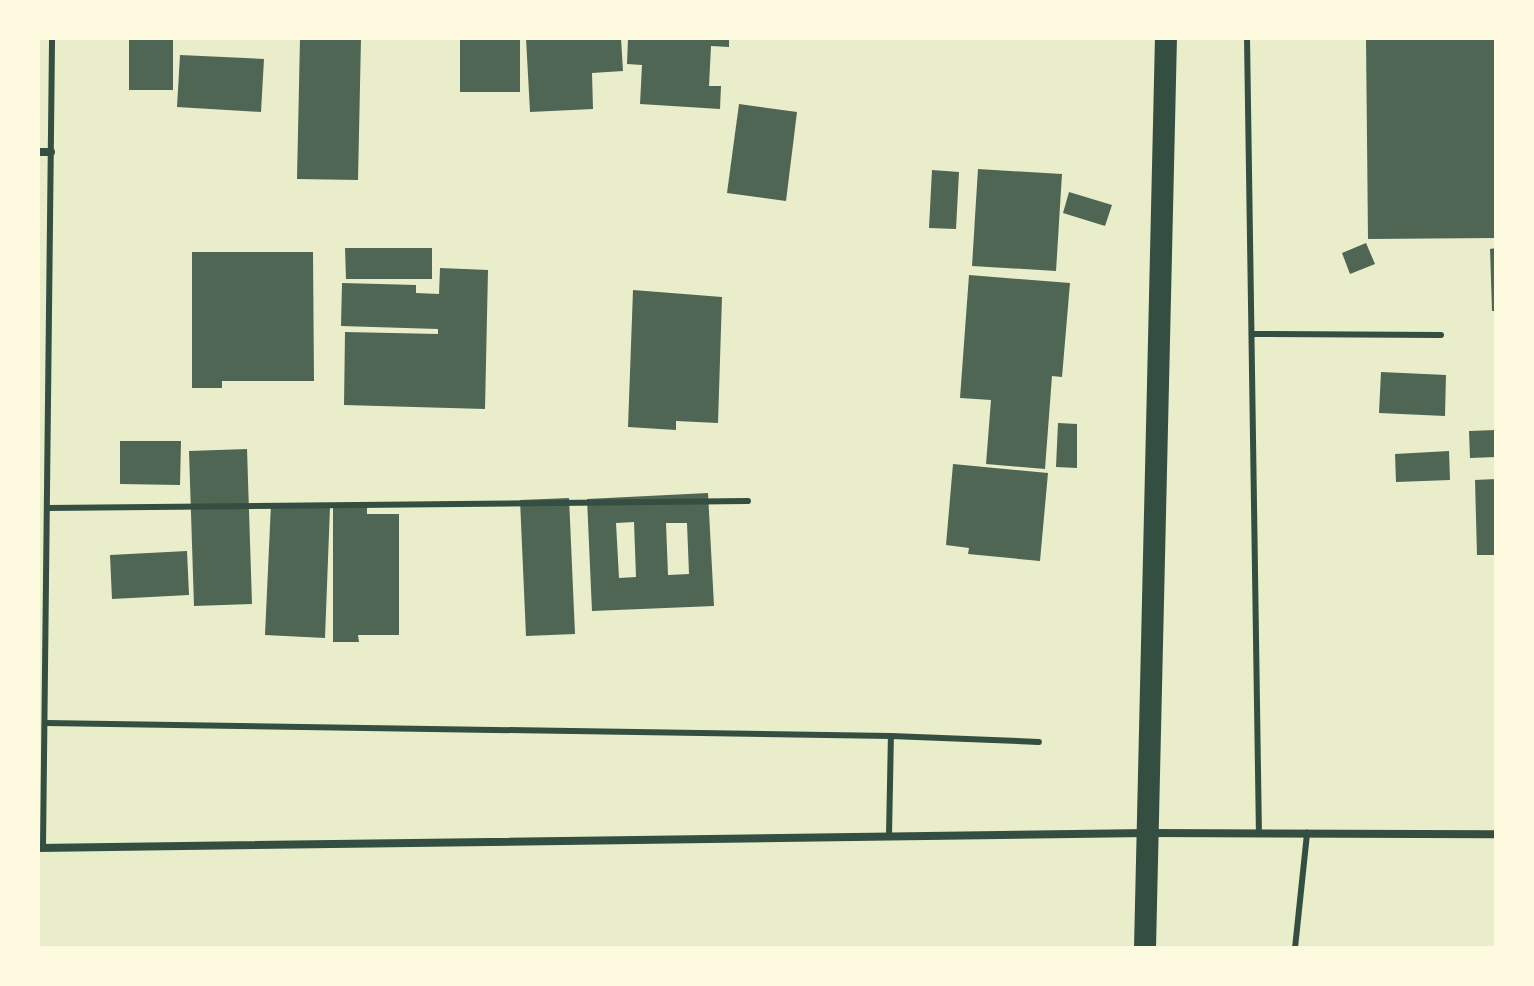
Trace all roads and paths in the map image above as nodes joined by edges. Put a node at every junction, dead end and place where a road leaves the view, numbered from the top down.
1 (52, 38) edge
2 (1166, 38) edge
3 (1247, 38) edge
4 (38, 152) edge
5 (51, 152) junction
6 (1252, 334) junction
7 (1441, 335) dead end
8 (748, 501) dead end
9 (47, 508) junction
10 (46, 723) junction
11 (891, 736) junction
12 (1039, 742) dead end
13 (1148, 833) junction
14 (1259, 833) junction
15 (1307, 833) junction
16 (1496, 834) edge
17 (889, 836) junction
18 (40, 848) edge
19 (1145, 948) edge
20 (1295, 948) edge

1 - 5 lane
2 - 13 highway
3 - 6 lane
4 - 5 street
5 - 9 lane
6 - 7 lane
6 - 14 lane
8 - 9 lane
9 - 10 lane
10 - 11 lane
10 - 18 lane
11 - 12 lane
11 - 17 lane
13 - 14 street
13 - 17 street
13 - 19 highway
14 - 15 street
15 - 16 street
15 - 20 lane
17 - 18 street

